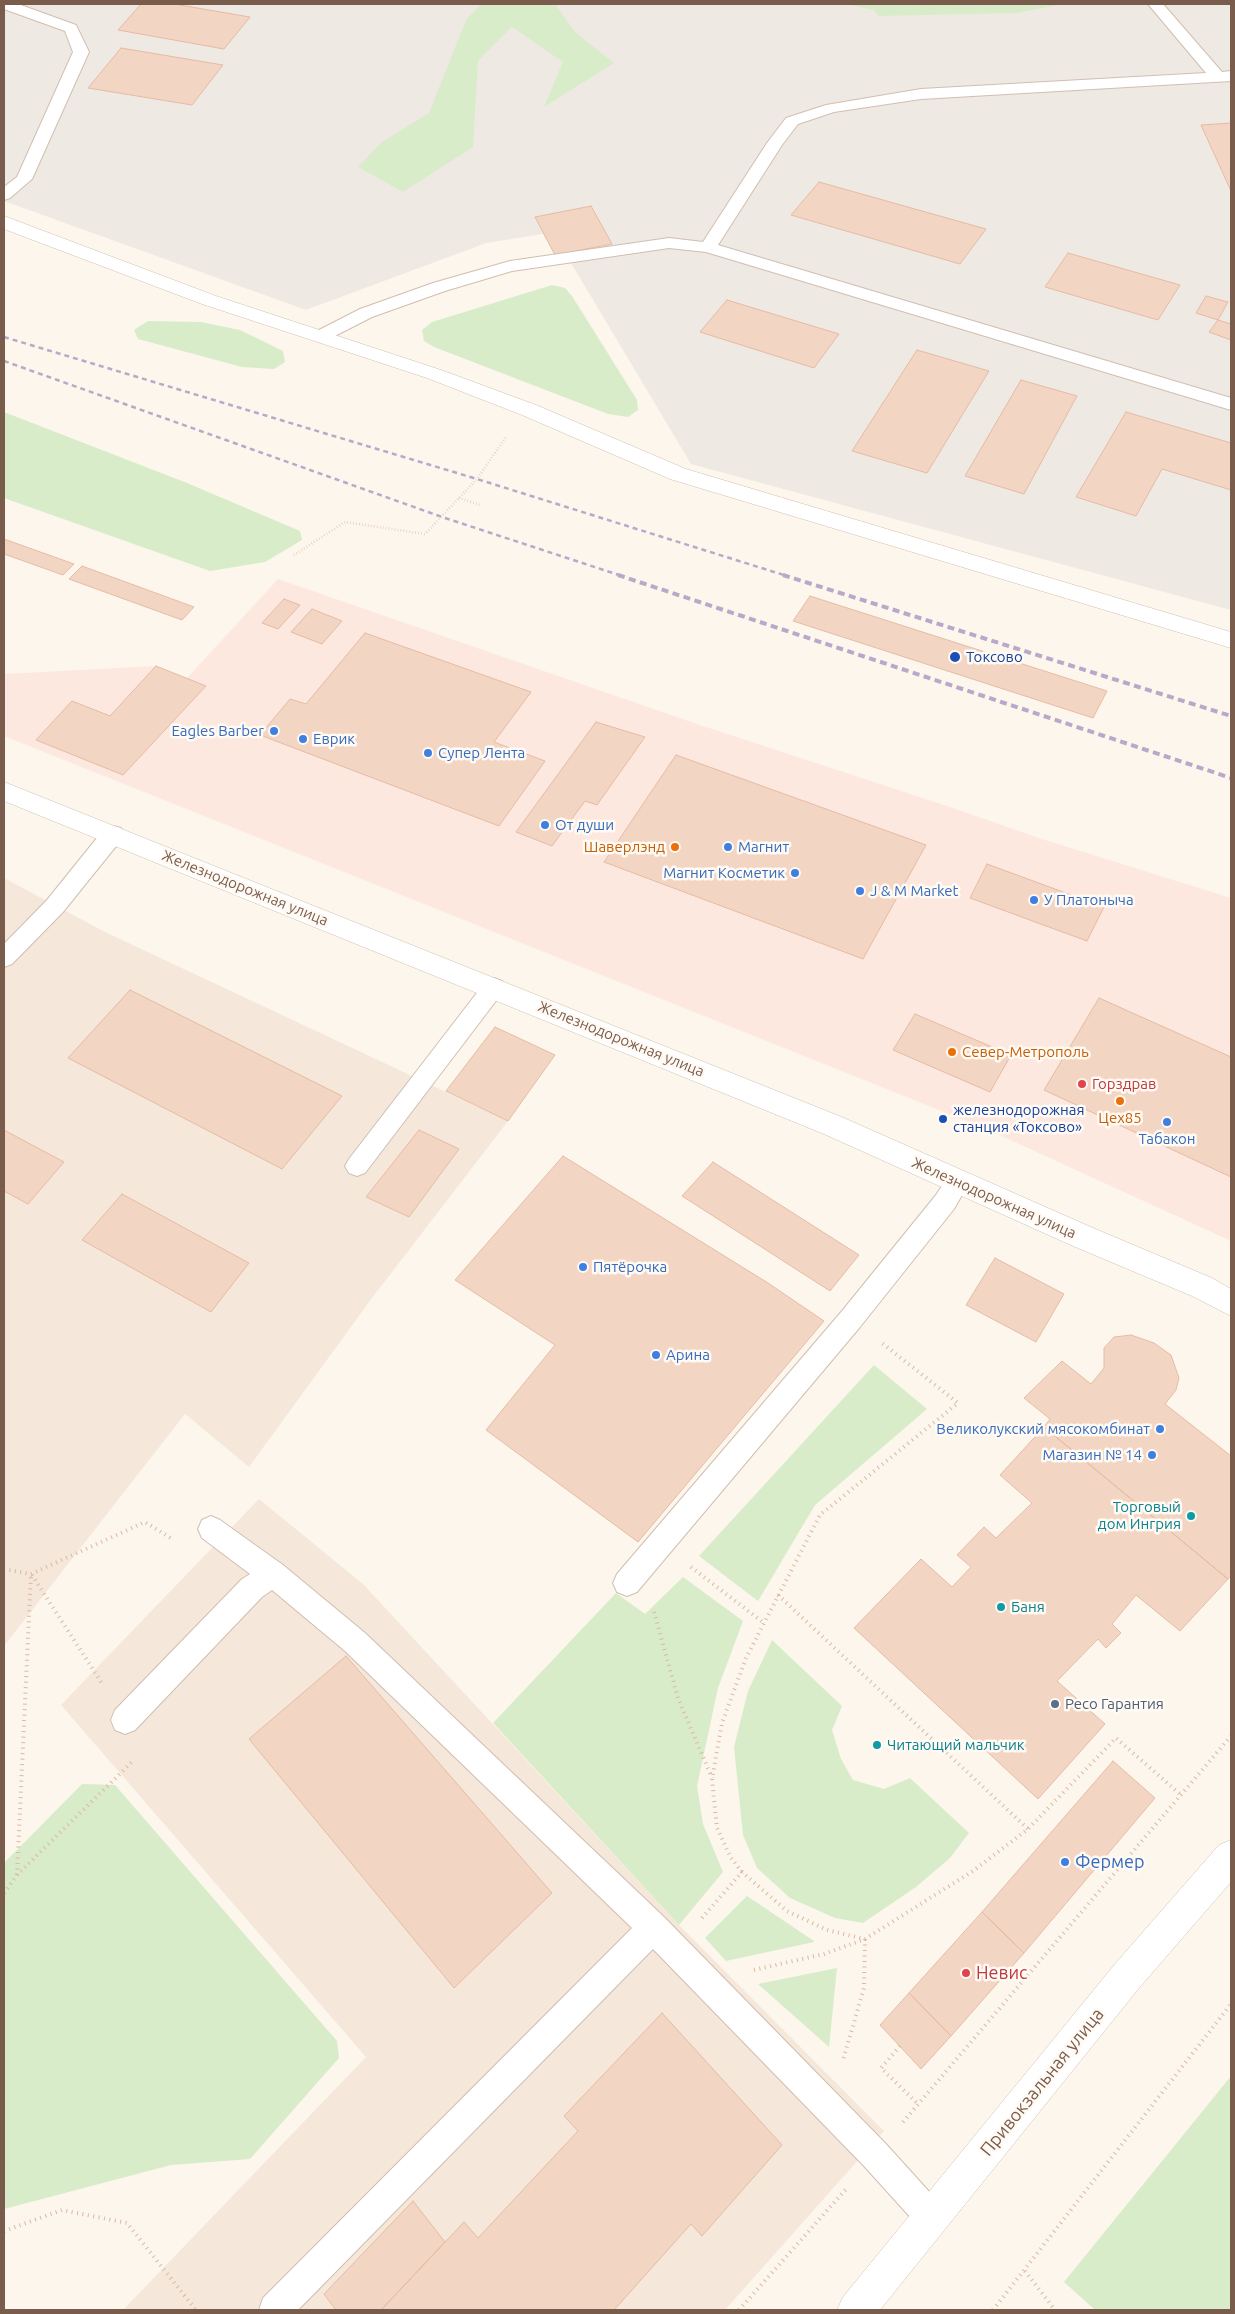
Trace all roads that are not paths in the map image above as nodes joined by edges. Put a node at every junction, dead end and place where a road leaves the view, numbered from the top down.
1 (4, 4) edge
2 (1155, 4) edge
3 (1224, 76) edge
4 (4, 195) edge
5 (4, 222) edge
6 (708, 247) junction
7 (321, 336) junction
8 (1231, 404) edge
9 (1231, 640) edge
10 (6, 795) edge
11 (113, 834) junction
12 (4, 958) edge
13 (494, 987) junction
14 (358, 1166) dead end
15 (958, 1181) junction
16 (1231, 1304) edge
17 (211, 1529) dead end
18 (274, 1574) junction
19 (634, 1574) road end
20 (125, 1720) road end
21 (1231, 1857) edge
22 (653, 1928) junction
23 (932, 2218) junction
24 (276, 2310) edge
25 (856, 2310) edge

1 - 4 lane
2 - 3 lane
3 - 6 lane
5 - 7 street
6 - 7 lane
6 - 8 lane
7 - 9 street
10 - 11 street, Железнодорожная улица
11 - 12 lane
11 - 13 street, Железнодорожная улица
13 - 14 lane
13 - 15 street, Железнодорожная улица
15 - 16 street, Железнодорожная улица
15 - 19 lane
17 - 18 lane
18 - 20 lane
18 - 22 lane
21 - 23 street, Привокзальная улица
22 - 23 lane
22 - 24 lane
23 - 25 street, Привокзальная улица

